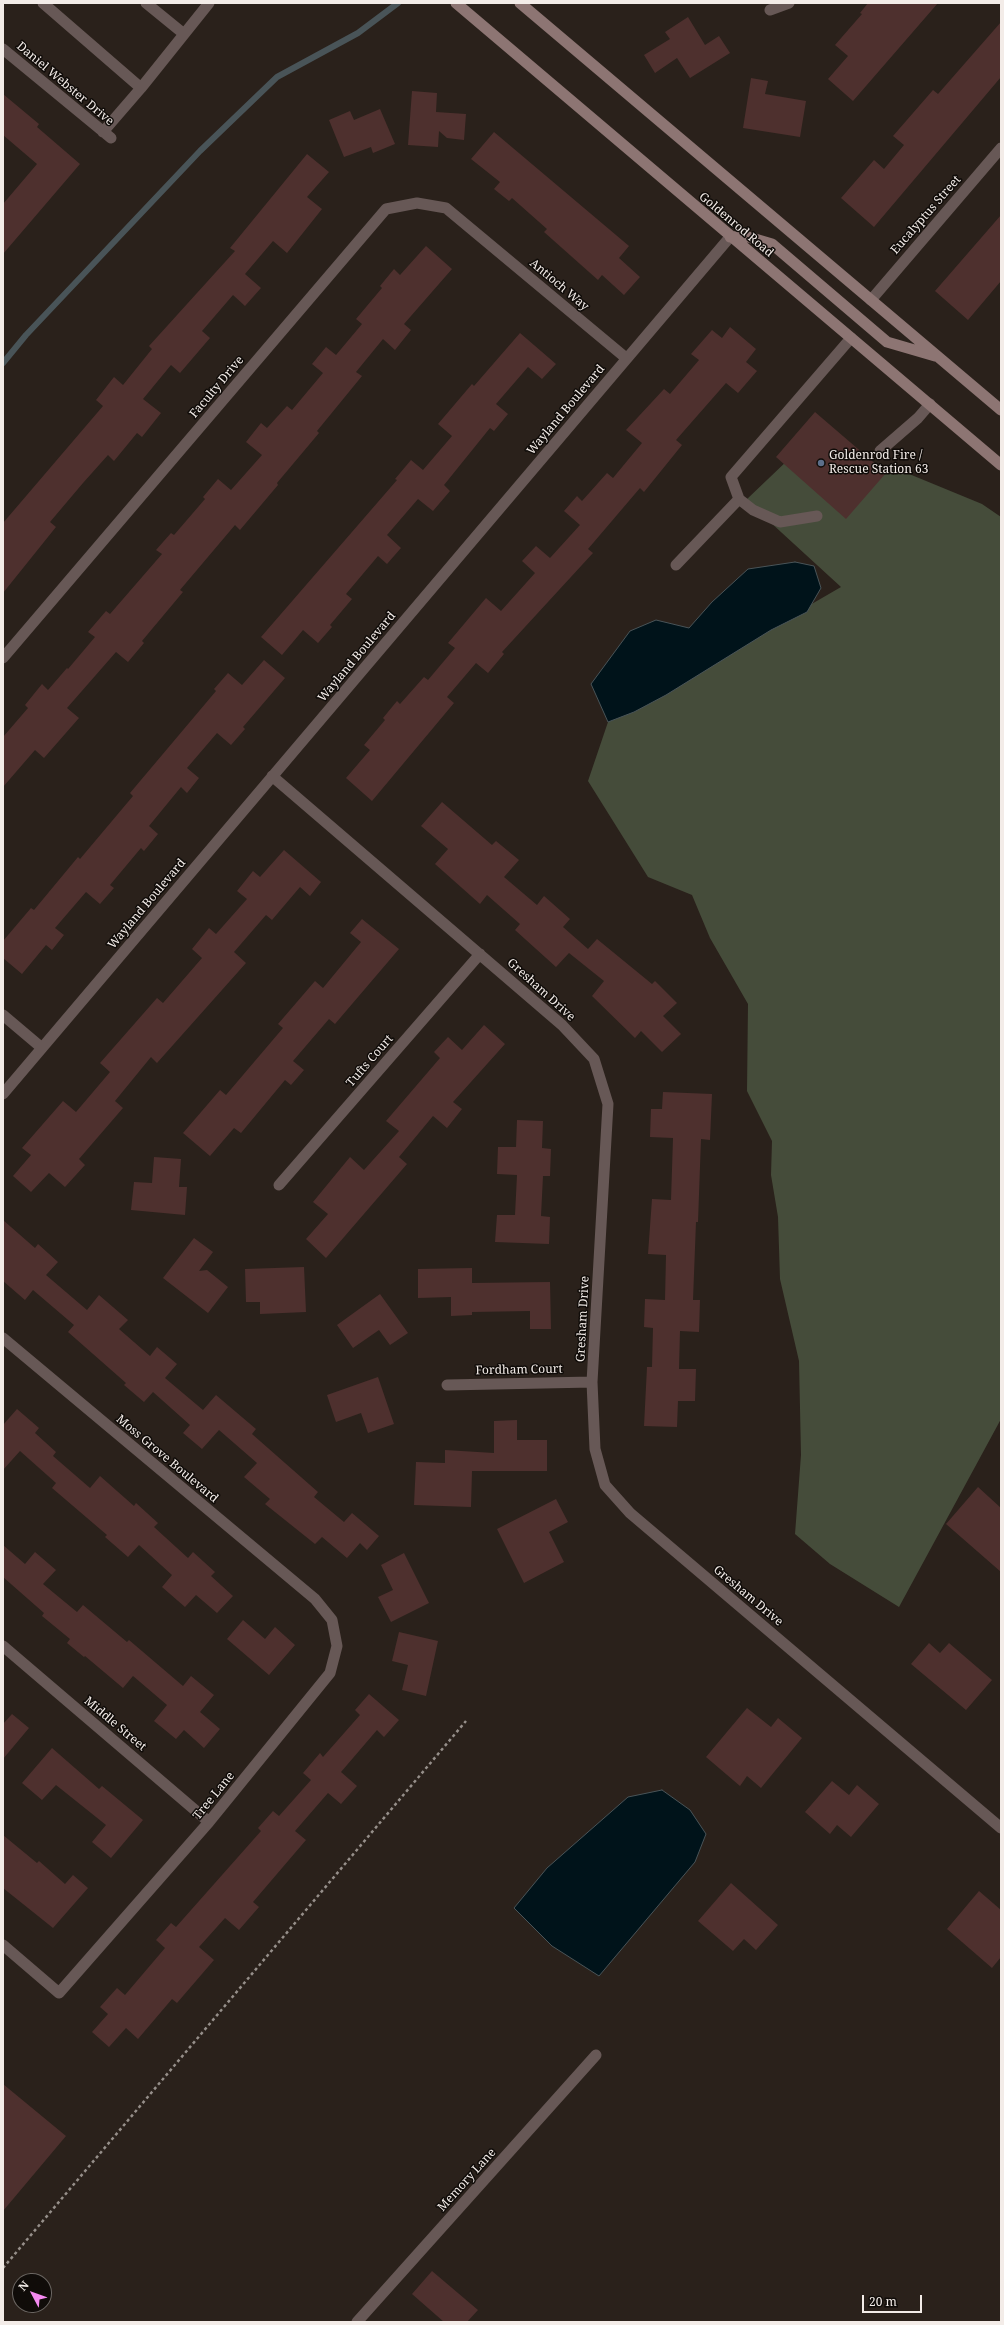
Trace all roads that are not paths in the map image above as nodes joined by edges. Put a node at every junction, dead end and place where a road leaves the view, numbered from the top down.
1 (43, 3) edge
2 (146, 3) edge
3 (209, 3) edge
4 (456, 3) edge
5 (520, 3) edge
6 (789, 3) edge
7 (770, 10) dead end
8 (184, 34) junction
9 (3, 49) edge
10 (140, 88) junction
11 (1001, 148) edge
12 (476, 232) joint
13 (730, 237) junction
14 (871, 300) junction
15 (851, 338) junction
16 (939, 357) junction
17 (626, 358) junction
18 (930, 404) junction
19 (1001, 410) edge
20 (880, 450) dead end
21 (1001, 465) edge
22 (739, 499) junction
23 (817, 516) dead end
24 (676, 565) dead end
25 (3, 658) edge
26 (272, 776) junction
27 (480, 954) junction
28 (3, 1015) edge
29 (42, 1048) junction
30 (3, 1094) edge
31 (279, 1185) dead end
32 (3, 1338) edge
33 (592, 1382) junction
34 (447, 1385) dead end
35 (315, 1600) joint
36 (3, 1646) edge
37 (209, 1822) junction
38 (1001, 1828) edge
39 (3, 1945) edge
40 (596, 2055) dead end
41 (357, 2322) edge

1 - 10 street
2 - 8 street
3 - 8 street
4 - 13 main road, Goldenrod Road
5 - 14 main road
6 - 7 street
8 - 10 street
9 - 10 street, Daniel Webster Drive
11 - 14 street, Eucalyptus Street
12 - 17 street, Antioch Way
12 - 25 street, Faculty Drive
13 - 15 main road, Goldenrod Road
13 - 16 main road
13 - 17 street, Wayland Boulevard
14 - 16 main road
15 - 18 main road, Goldenrod Road
15 - 22 street
16 - 19 main road
17 - 26 street, Wayland Boulevard
18 - 20 street
18 - 21 main road, Goldenrod Road
22 - 23 street
22 - 24 street
26 - 27 street, Gresham Drive
26 - 29 street, Wayland Boulevard
27 - 31 street, Tufts Court
27 - 33 street, Gresham Drive
28 - 29 street
29 - 30 street, Wayland Boulevard
32 - 35 street, Moss Grove Boulevard
33 - 34 street, Fordham Court
33 - 38 street, Gresham Drive
35 - 37 street, Tree Lane
36 - 37 street, Middle Street
37 - 39 street, Tree Lane
40 - 41 street, Memory Lane

